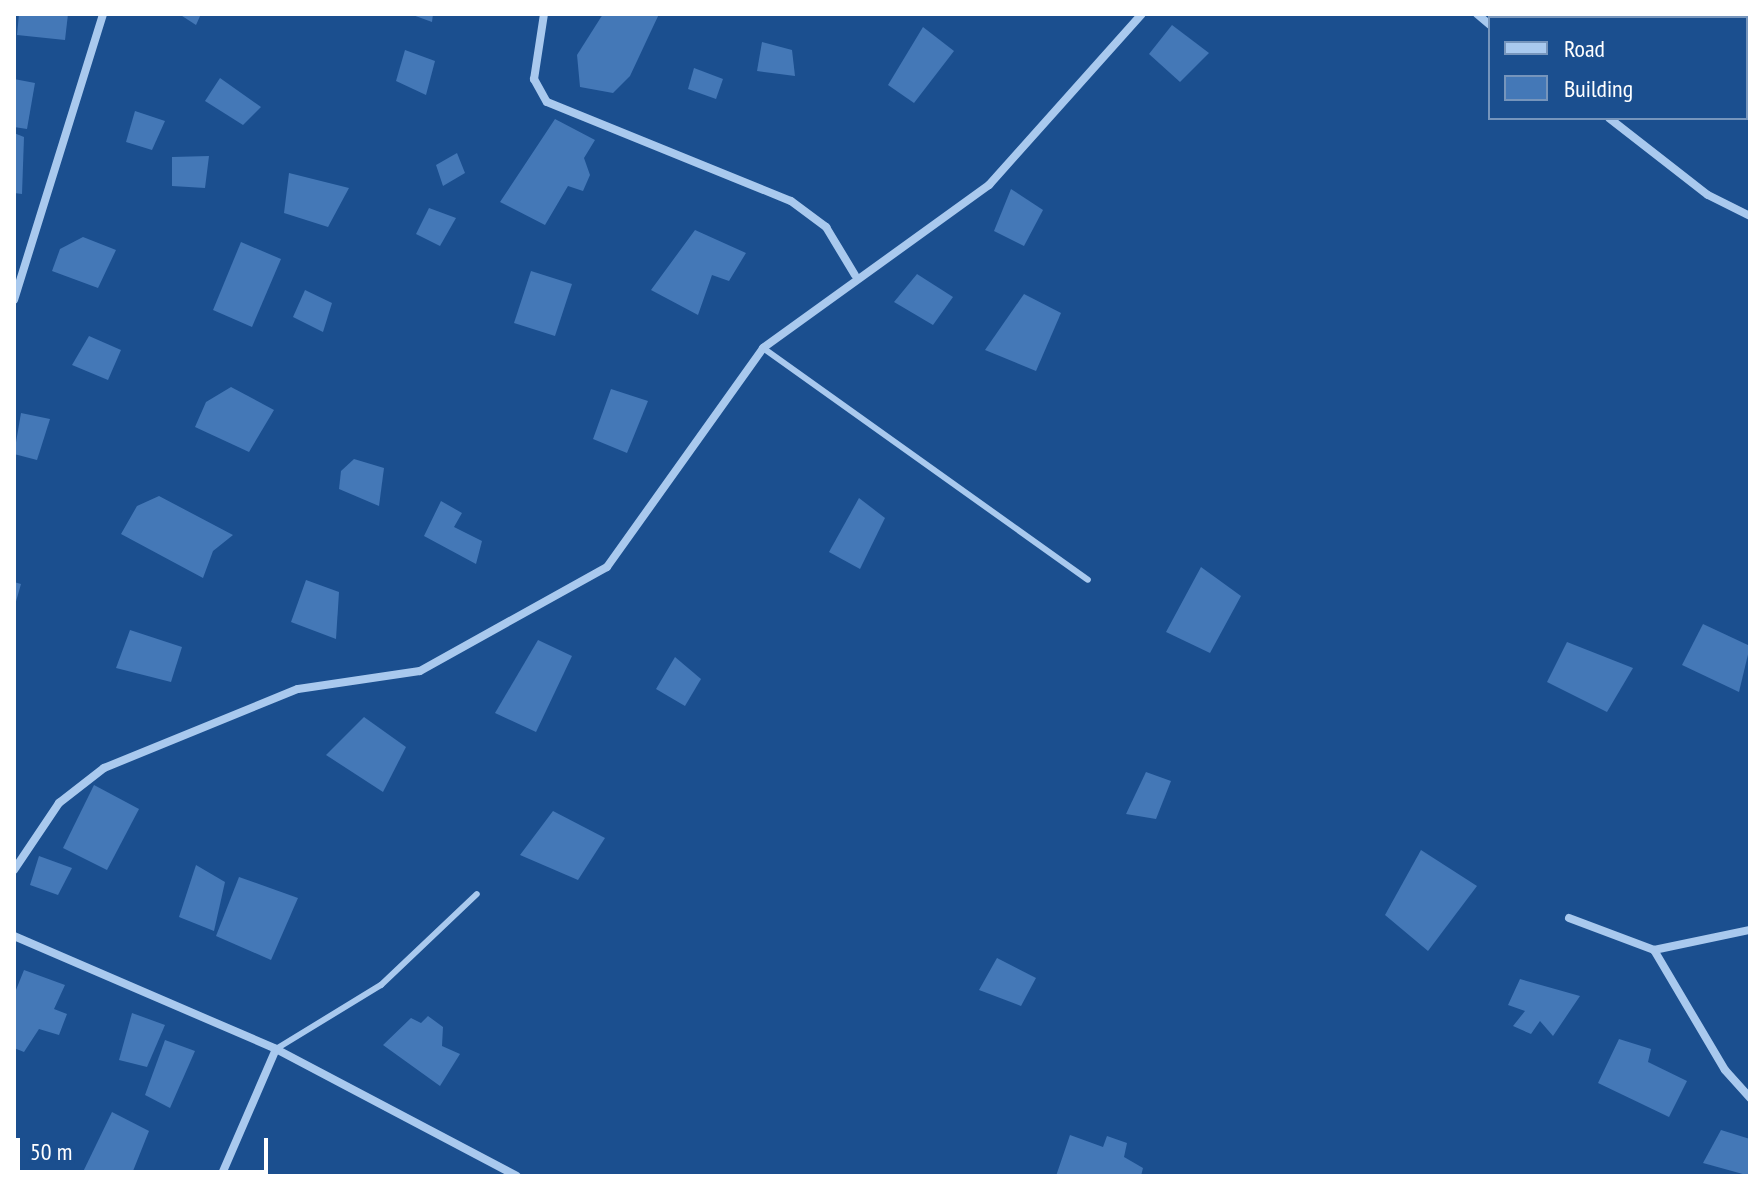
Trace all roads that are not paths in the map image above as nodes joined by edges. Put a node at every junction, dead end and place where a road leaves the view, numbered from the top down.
1 (103, 14) edge
2 (544, 14) edge
3 (1142, 14) edge
4 (1612, 120) edge
5 (1750, 216) edge
6 (855, 275) junction
7 (14, 300) edge
8 (763, 348) junction
9 (1088, 580) dead end
10 (14, 870) edge
11 (477, 894) dead end
12 (1569, 918) dead end
13 (1750, 930) edge
14 (14, 936) edge
15 (1654, 950) junction
16 (276, 1049) junction
17 (1750, 1098) edge
18 (221, 1176) edge
19 (517, 1176) edge

1 - 7 street
2 - 6 street
3 - 6 street
4 - 5 street
6 - 8 street
8 - 9 lane
8 - 10 street
11 - 16 lane
12 - 15 street
13 - 15 street
14 - 16 street
15 - 17 street
16 - 18 street
16 - 19 street

